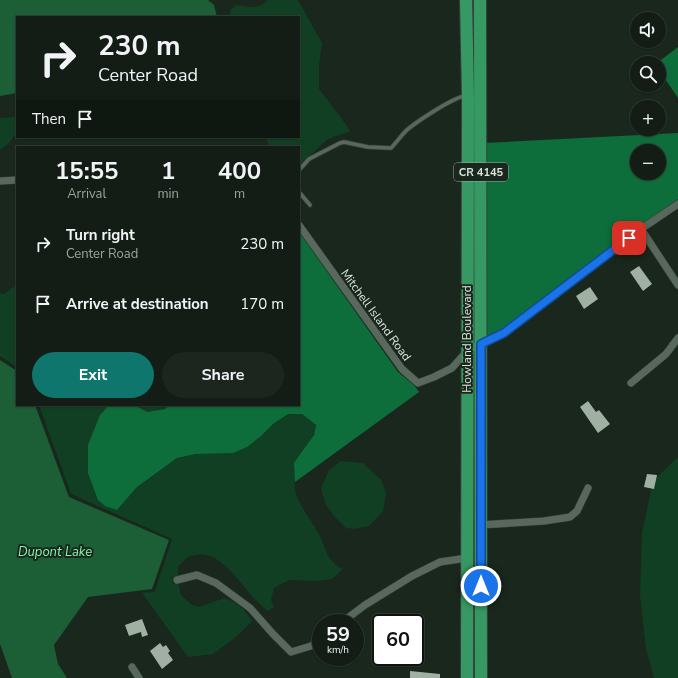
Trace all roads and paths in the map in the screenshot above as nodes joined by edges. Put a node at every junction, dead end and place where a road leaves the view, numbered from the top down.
1 (466, 0) edge
2 (480, 0) edge
3 (468, 96) junction
4 (300, 169) edge
5 (16, 180) edge
6 (0, 181) edge
7 (300, 193) edge
8 (678, 204) edge
9 (310, 205) dead end
10 (300, 226) edge
11 (641, 229) junction
12 (678, 285) edge
13 (678, 338) edge
14 (481, 344) junction
15 (468, 350) junction
16 (631, 383) dead end
17 (588, 488) dead end
18 (480, 525) junction
19 (467, 558) junction
20 (176, 580) dead end
21 (353, 614) edge
22 (312, 645) edge
23 (132, 667) dead end
24 (139, 678) edge
25 (467, 678) edge
26 (481, 678) edge

1 - 3 main road, Howland Boulevard / CR 4145
2 - 14 main road, Howland Boulevard / CR 4145
3 - 4 lane
3 - 15 main road, Howland Boulevard / CR 4145
5 - 6 street
7 - 9 lane
8 - 11 street
10 - 15 street, Mitchell Island Road
11 - 12 street
11 - 14 street
13 - 16 street
14 - 15 street
14 - 18 main road, Howland Boulevard / CR 4145
15 - 19 main road, Howland Boulevard / CR 4145
17 - 18 street
18 - 26 main road, Howland Boulevard / CR 4145
19 - 21 street
19 - 25 main road, Howland Boulevard / CR 4145
20 - 22 street
23 - 24 street

